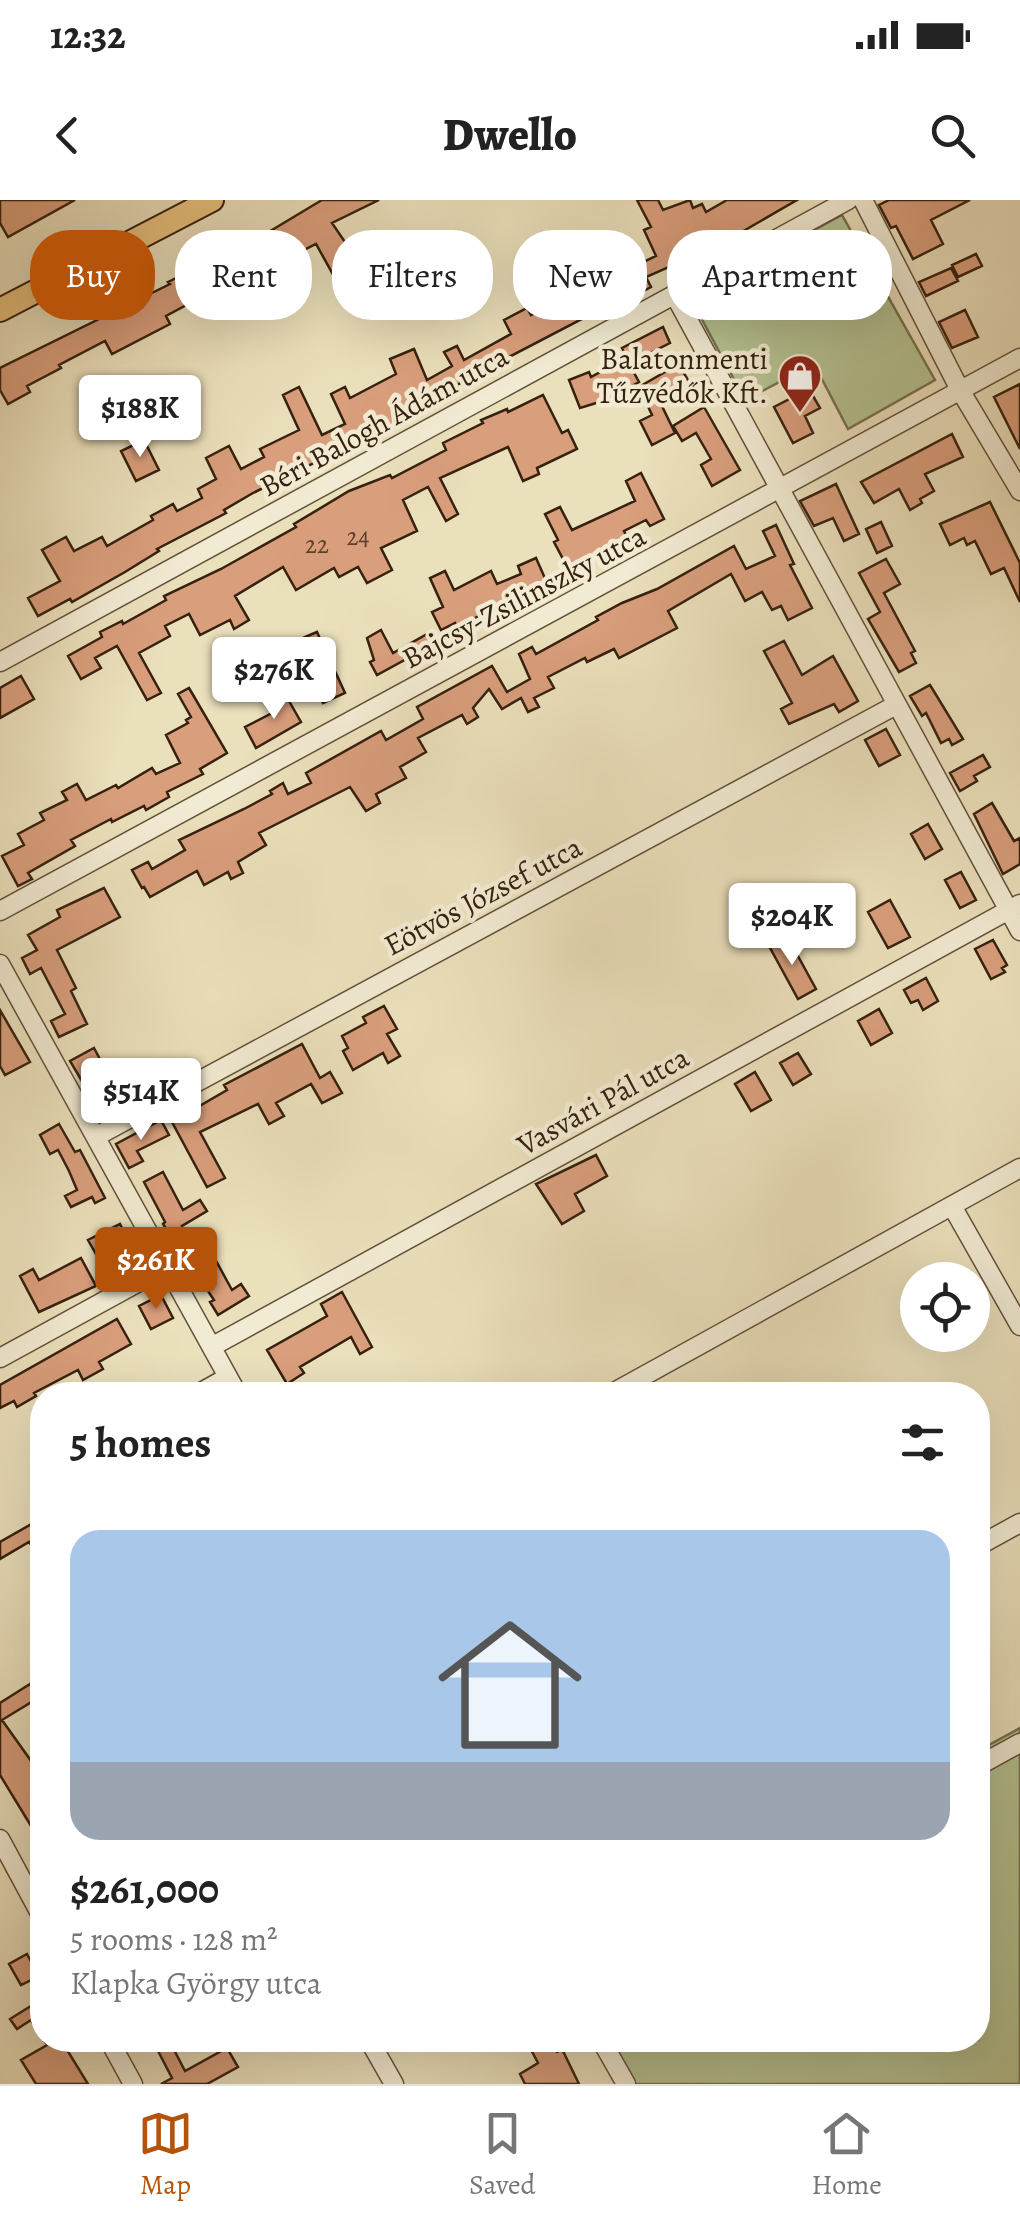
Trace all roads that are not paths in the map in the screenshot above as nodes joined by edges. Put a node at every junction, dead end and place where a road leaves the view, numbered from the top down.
1 (212, 200) edge
2 (848, 200) edge
3 (863, 200) edge
4 (792, 230) edge
5 (667, 298) edge
6 (0, 310) edge
7 (688, 320) edge
8 (1020, 358) edge
9 (960, 390) junction
10 (779, 490) junction
11 (1020, 491) edge
12 (0, 662) edge
13 (896, 705) junction
14 (1014, 907) edge
15 (0, 911) edge
16 (1020, 931) edge
17 (0, 964) edge
18 (97, 1136) junction
19 (1020, 1168) edge
20 (952, 1206) junction
21 (168, 1266) junction
22 (1020, 1326) edge
23 (212, 1346) junction
24 (0, 1358) edge
25 (228, 1376) junction
26 (218, 1382) edge
27 (231, 1382) edge
28 (633, 1382) edge
29 (1020, 1523) edge
30 (990, 1539) edge
31 (1020, 1743) edge
32 (990, 1759) edge
33 (0, 1839) edge
34 (30, 1895) edge
35 (116, 2052) edge
36 (376, 2052) edge
37 (609, 2052) edge
38 (133, 2084) edge
39 (394, 2084) edge
40 (626, 2084) edge

1 - 6 main road
2 - 4 street, Béri Balogh Ádám utca
3 - 9 street
5 - 12 street, Béri Balogh Ádám utca
7 - 10 street
8 - 9 street, Bajcsy-Zsilinszky utca
9 - 10 street, Bajcsy-Zsilinszky utca
9 - 11 street
10 - 13 street
10 - 15 street, Bajcsy-Zsilinszky utca
13 - 14 street
13 - 18 street, Eötvös József utca
14 - 16 street
14 - 23 street, Vasvári Pál utca
17 - 18 street
18 - 21 street
19 - 20 street
20 - 22 street
20 - 28 street
21 - 23 street
21 - 24 street
23 - 25 street
25 - 26 street
25 - 27 street
29 - 30 street
31 - 32 street
33 - 34 street
35 - 38 street
36 - 39 street
37 - 40 street

